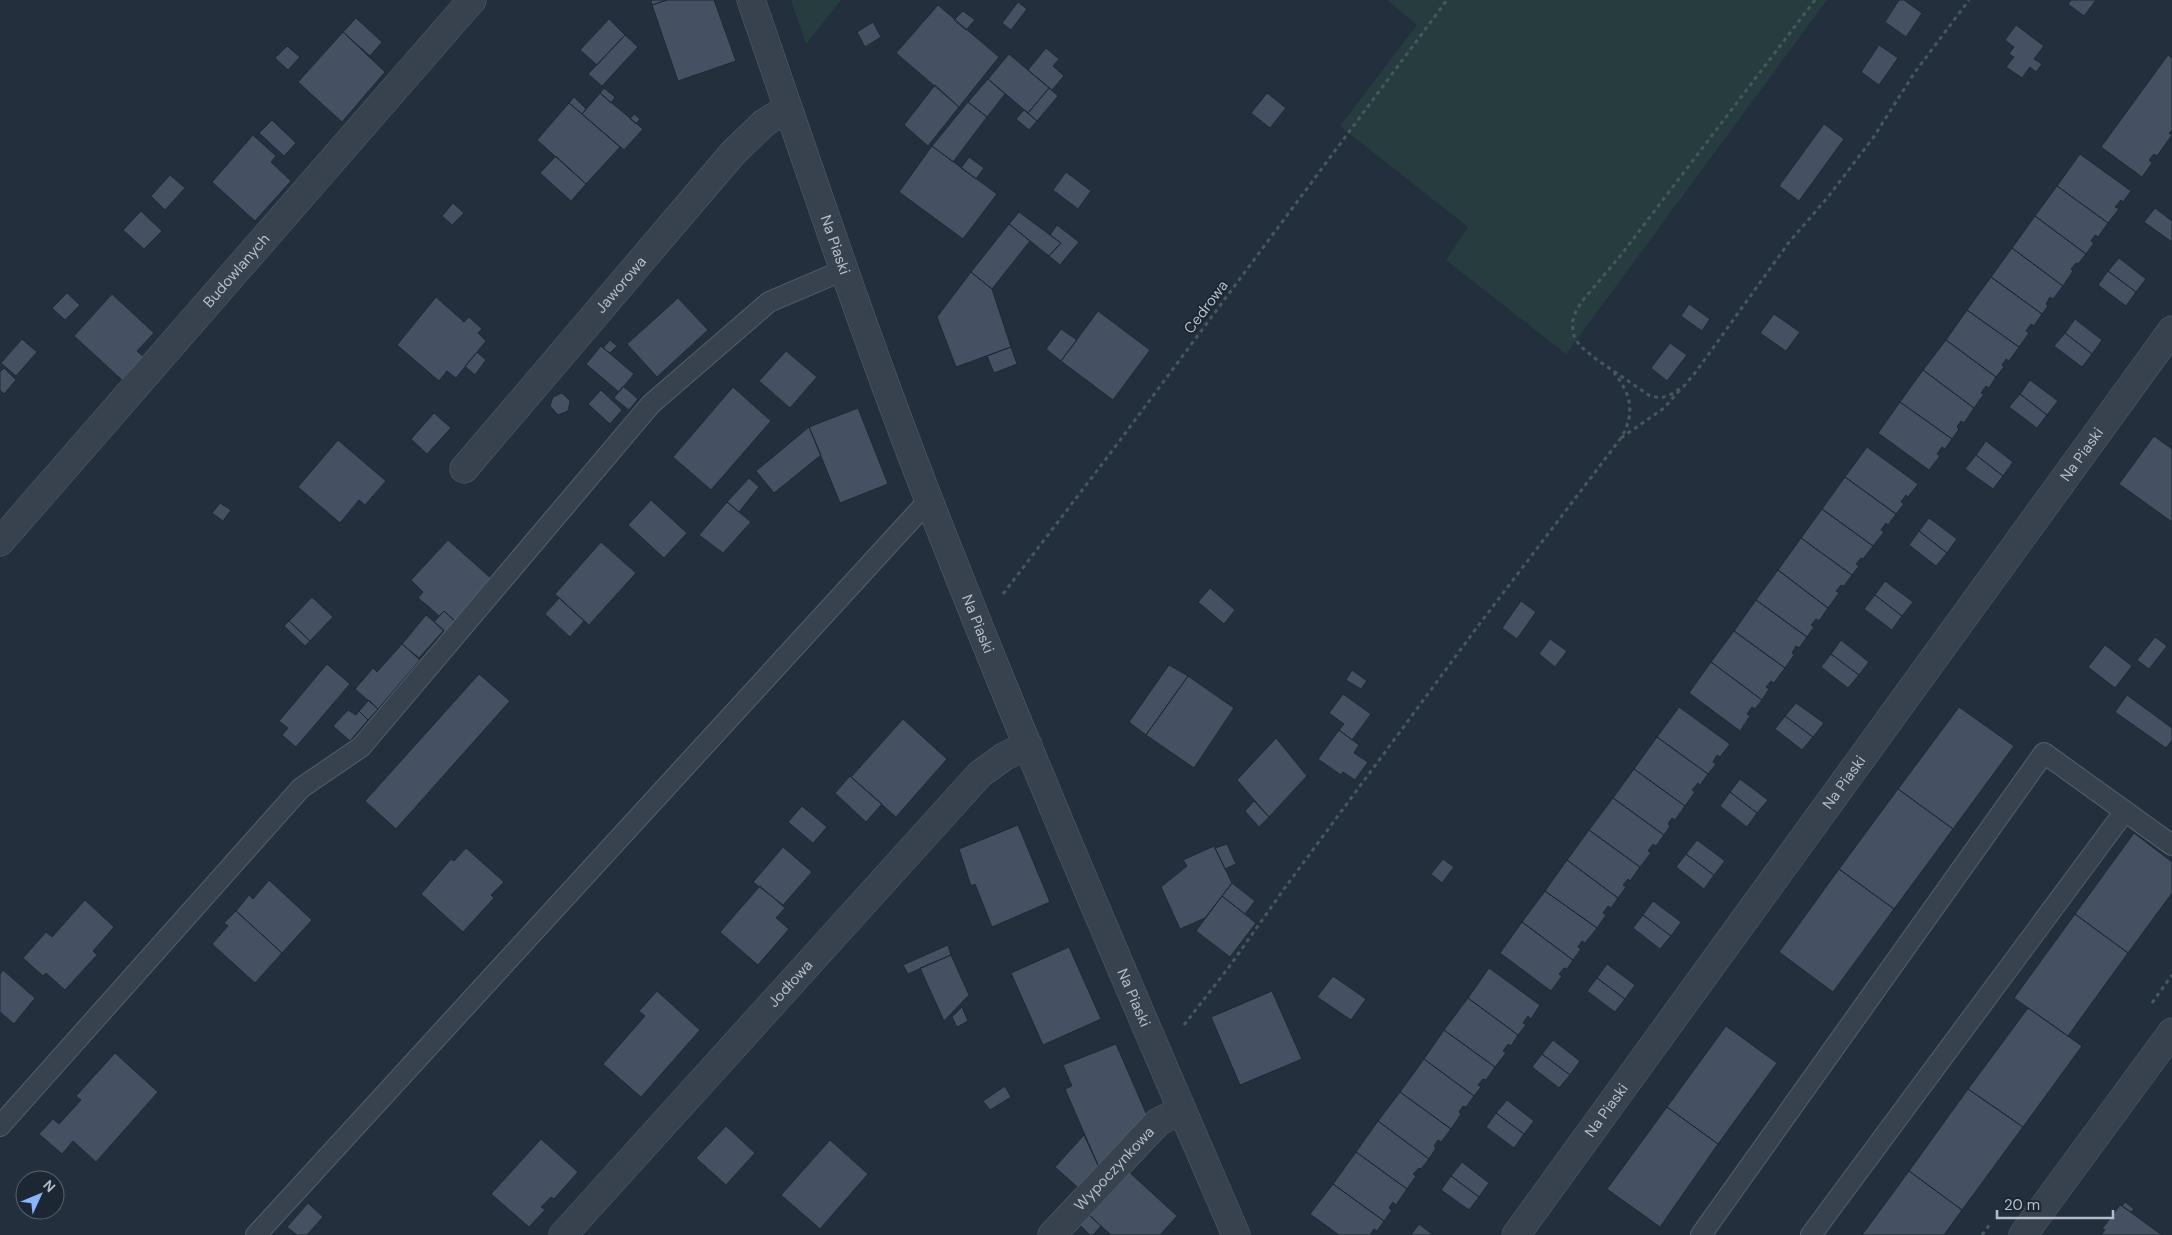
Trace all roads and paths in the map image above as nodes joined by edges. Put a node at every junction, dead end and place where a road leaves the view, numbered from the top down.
1 (472, 0) edge
2 (751, 0) edge
3 (1447, 0) edge
4 (1815, 0) edge
5 (1969, 0) edge
6 (788, 108) junction
7 (844, 270) junction
8 (2172, 330) edge
9 (1610, 369) junction
10 (1684, 386) junction
11 (1621, 438) junction
12 (464, 469) dead end
13 (929, 500) junction
14 (0, 542) edge
15 (978, 624) junction
16 (1028, 745) junction
17 (2126, 811) junction
18 (2172, 845) edge
19 (2172, 1032) edge
20 (1154, 1044) junction
21 (1182, 1110) junction
22 (0, 1126) edge
23 (256, 1235) edge
24 (563, 1235) edge
25 (1052, 1235) edge
26 (1236, 1235) edge
27 (1516, 1235) edge
28 (1701, 1235) edge
29 (1811, 1235) edge
30 (2023, 1235) edge

1 - 14 street, Budowlanych
2 - 6 street, Na Piaski
3 - 15 path, Cedrowa
4 - 9 path
5 - 10 path
6 - 7 street, Na Piaski
6 - 12 street, Jaworowa
7 - 13 street, Na Piaski
7 - 22 lane
8 - 27 street, Na Piaski
9 - 10 path
9 - 11 path
10 - 11 path
11 - 20 path
13 - 15 street, Na Piaski
13 - 23 lane
15 - 16 street, Na Piaski
16 - 20 street, Na Piaski
16 - 24 street, Jodłowa
17 - 18 lane
17 - 28 lane
17 - 29 lane
19 - 30 street
20 - 21 street, Na Piaski
21 - 25 street, Wypoczynkowa
21 - 26 street, Na Piaski

